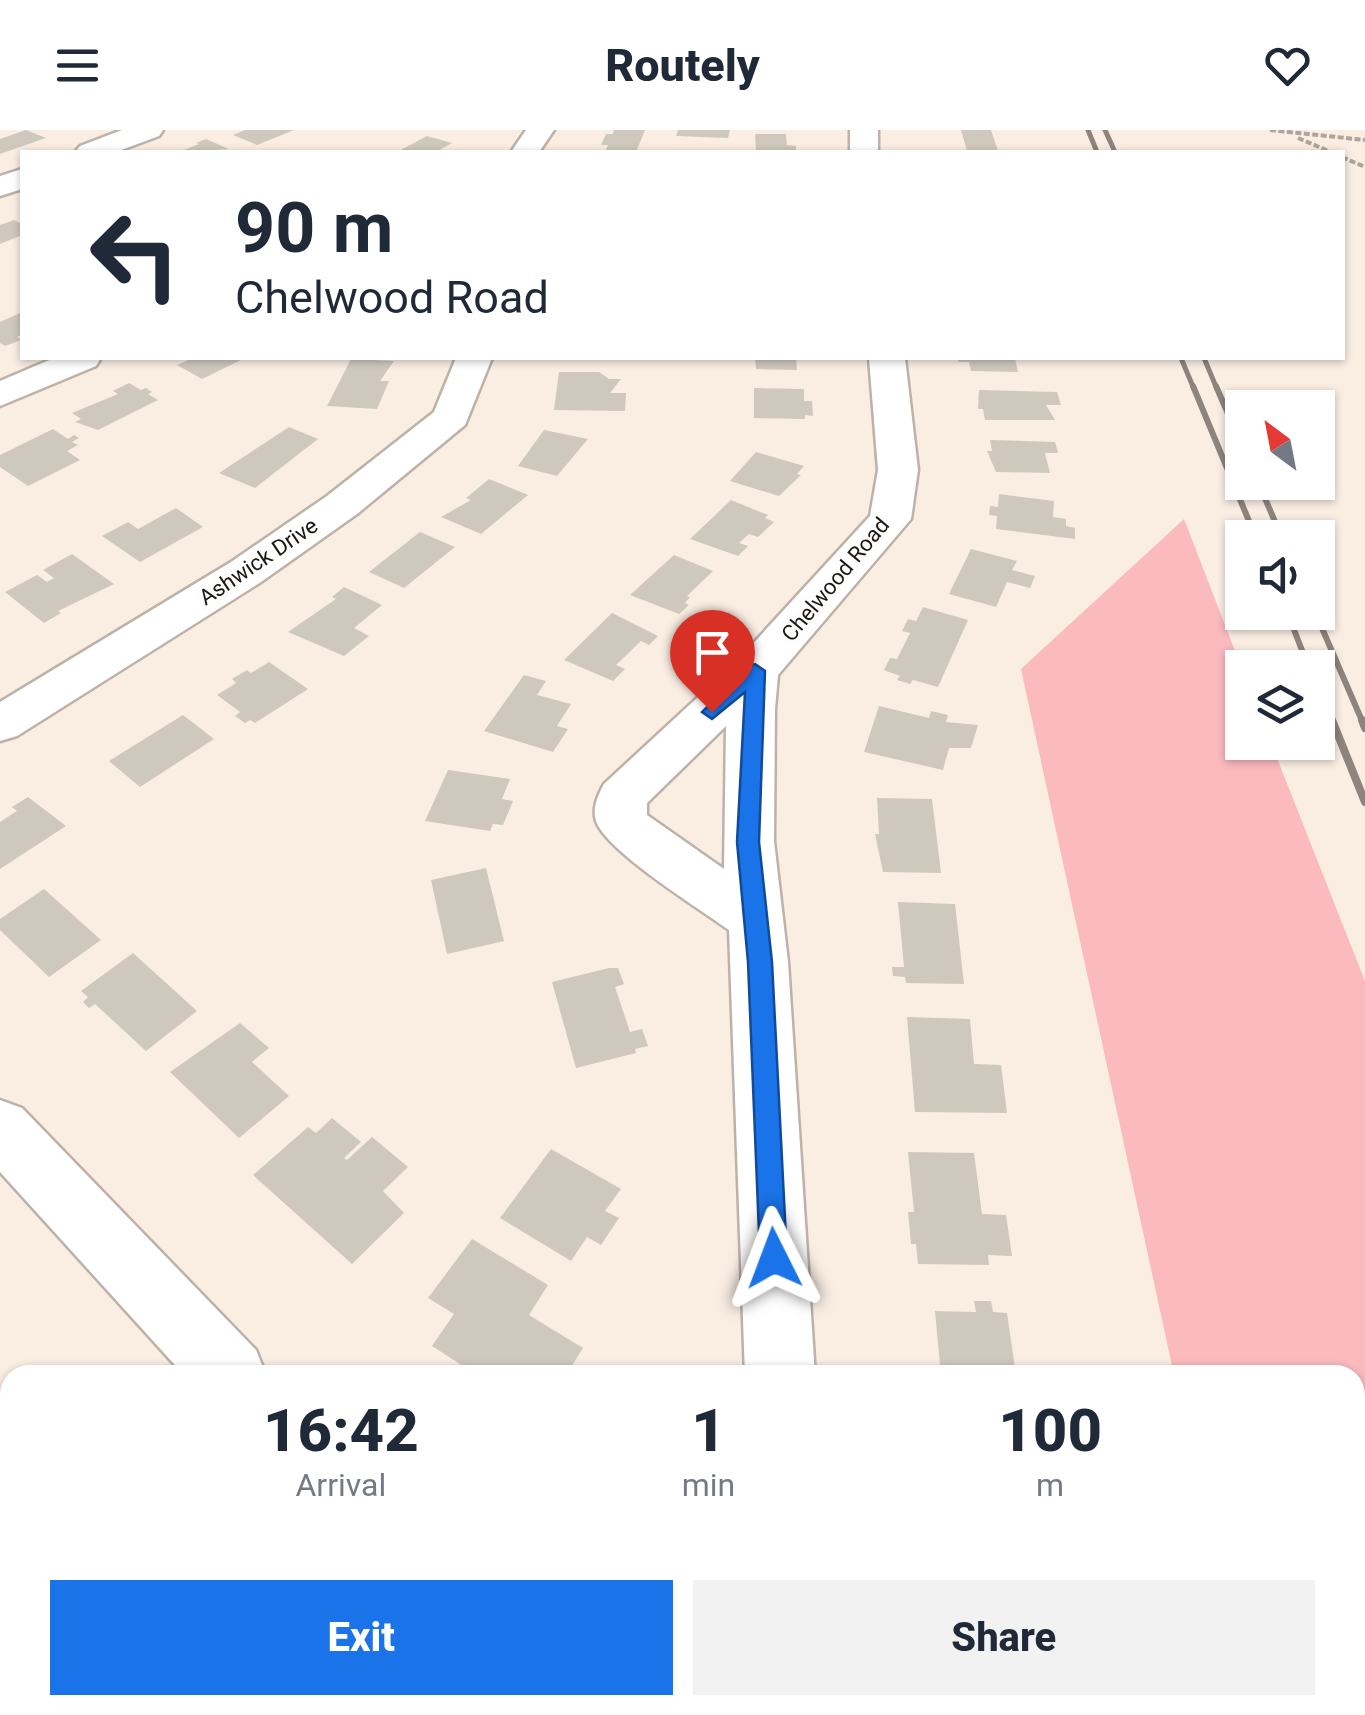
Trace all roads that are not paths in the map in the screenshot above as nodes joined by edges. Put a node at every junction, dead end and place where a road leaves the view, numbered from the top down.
1 (149, 130) edge
2 (95, 150) edge
3 (78, 360) edge
4 (473, 360) edge
5 (887, 360) edge
6 (0, 396) edge
7 (755, 671) junction
8 (0, 724) edge
9 (753, 918) junction
10 (0, 1128) edge
11 (222, 1365) edge
12 (780, 1365) edge

1 - 2 street
3 - 6 street
4 - 8 street, Ashwick Drive
5 - 7 street, Chelwood Road
7 - 9 street
7 - 9 street, Chelwood Road
9 - 12 street
10 - 11 street

